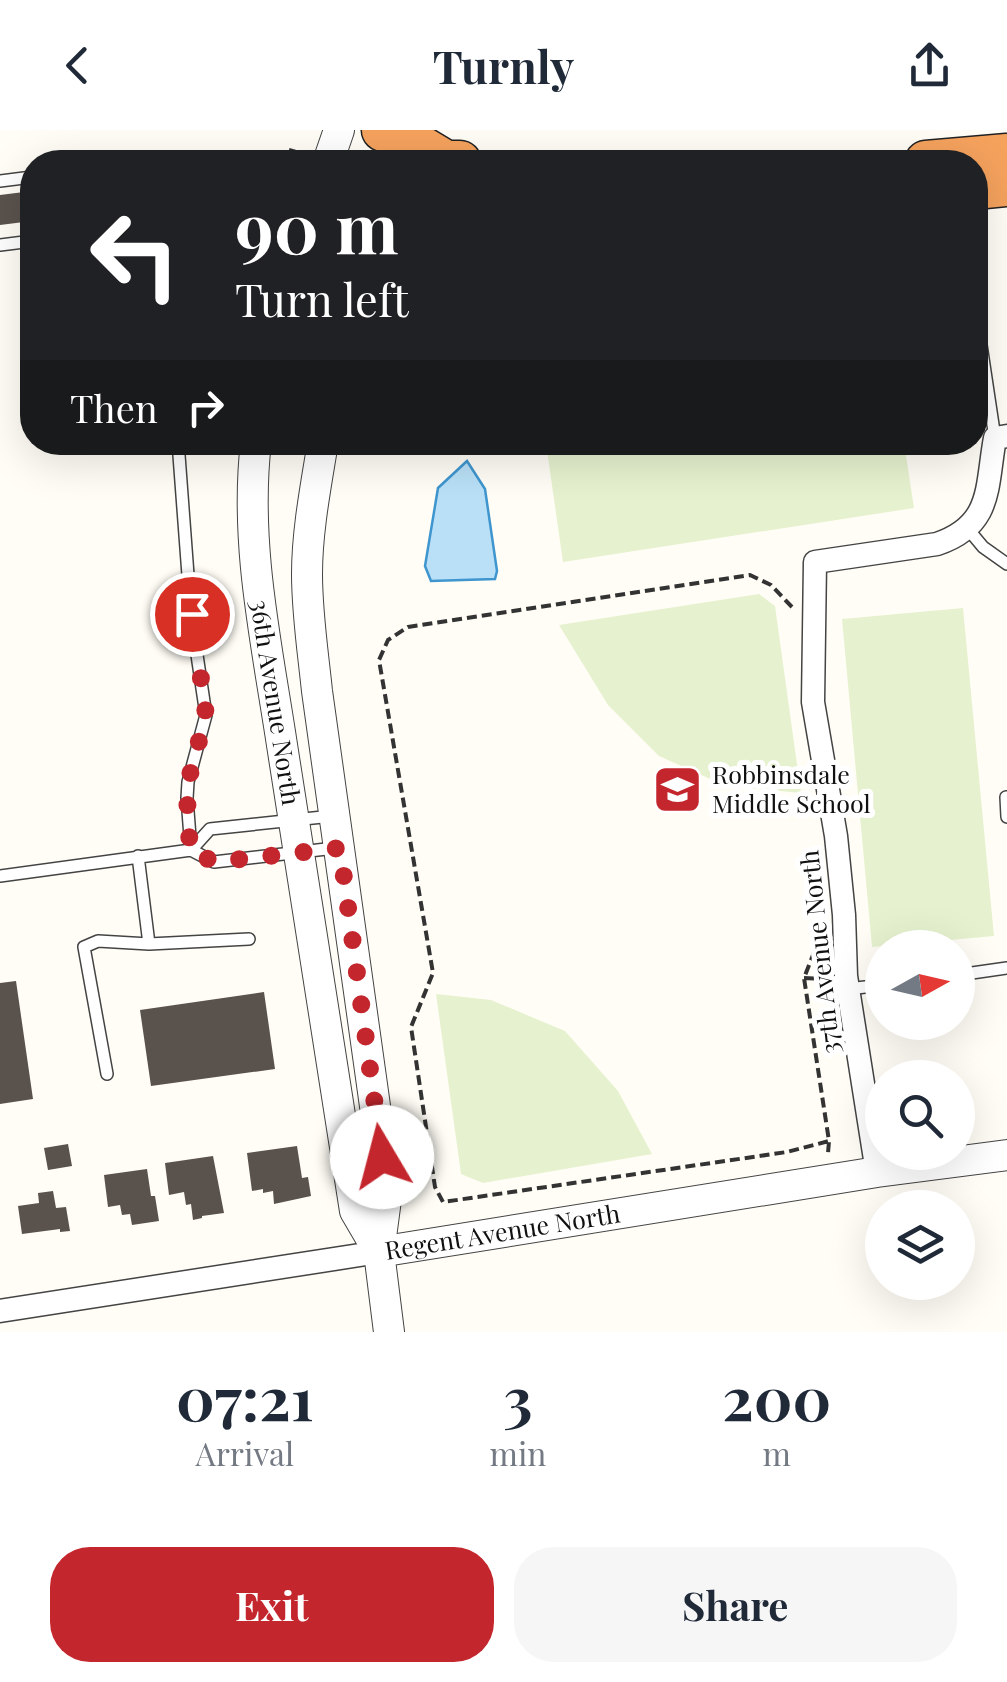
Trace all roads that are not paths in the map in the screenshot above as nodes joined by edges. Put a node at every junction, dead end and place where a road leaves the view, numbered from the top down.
1 (988, 372) edge
2 (1001, 437) edge
3 (179, 455) edge
4 (255, 455) edge
5 (321, 455) edge
6 (968, 529) junction
7 (1007, 564) edge
8 (1006, 797) edge
9 (335, 816) junction
10 (1007, 817) edge
11 (293, 819) junction
12 (340, 848) junction
13 (190, 850) junction
14 (298, 852) junction
15 (138, 856) junction
16 (0, 876) edge
17 (249, 939) dead end
18 (148, 944) junction
19 (1007, 968) edge
20 (975, 973) edge
21 (839, 984) junction
22 (865, 985) edge
23 (107, 1074) dead end
24 (1007, 1155) edge
25 (877, 1172) junction
26 (379, 1252) junction
27 (0, 1311) edge
28 (389, 1332) edge

1 - 2 lane
2 - 6 street
3 - 13 lane
4 - 11 street, 36th Avenue North
5 - 9 street, 36th Avenue North
6 - 7 lane
6 - 21 street, 37th Avenue North
8 - 10 lane
9 - 11 lane
9 - 12 street, 36th Avenue North
11 - 13 lane
11 - 14 street, 36th Avenue North
12 - 14 lane
12 - 26 street, 36th Avenue North
13 - 14 lane
13 - 15 lane
14 - 26 street, 36th Avenue North
15 - 16 lane
15 - 18 lane
17 - 18 lane
18 - 23 lane
19 - 20 lane
21 - 22 lane
21 - 25 street, 37th Avenue North
24 - 25 street, Regent Avenue North
25 - 26 street, Regent Avenue North
26 - 27 street, Regent Avenue North
26 - 28 street, 36th Avenue North

